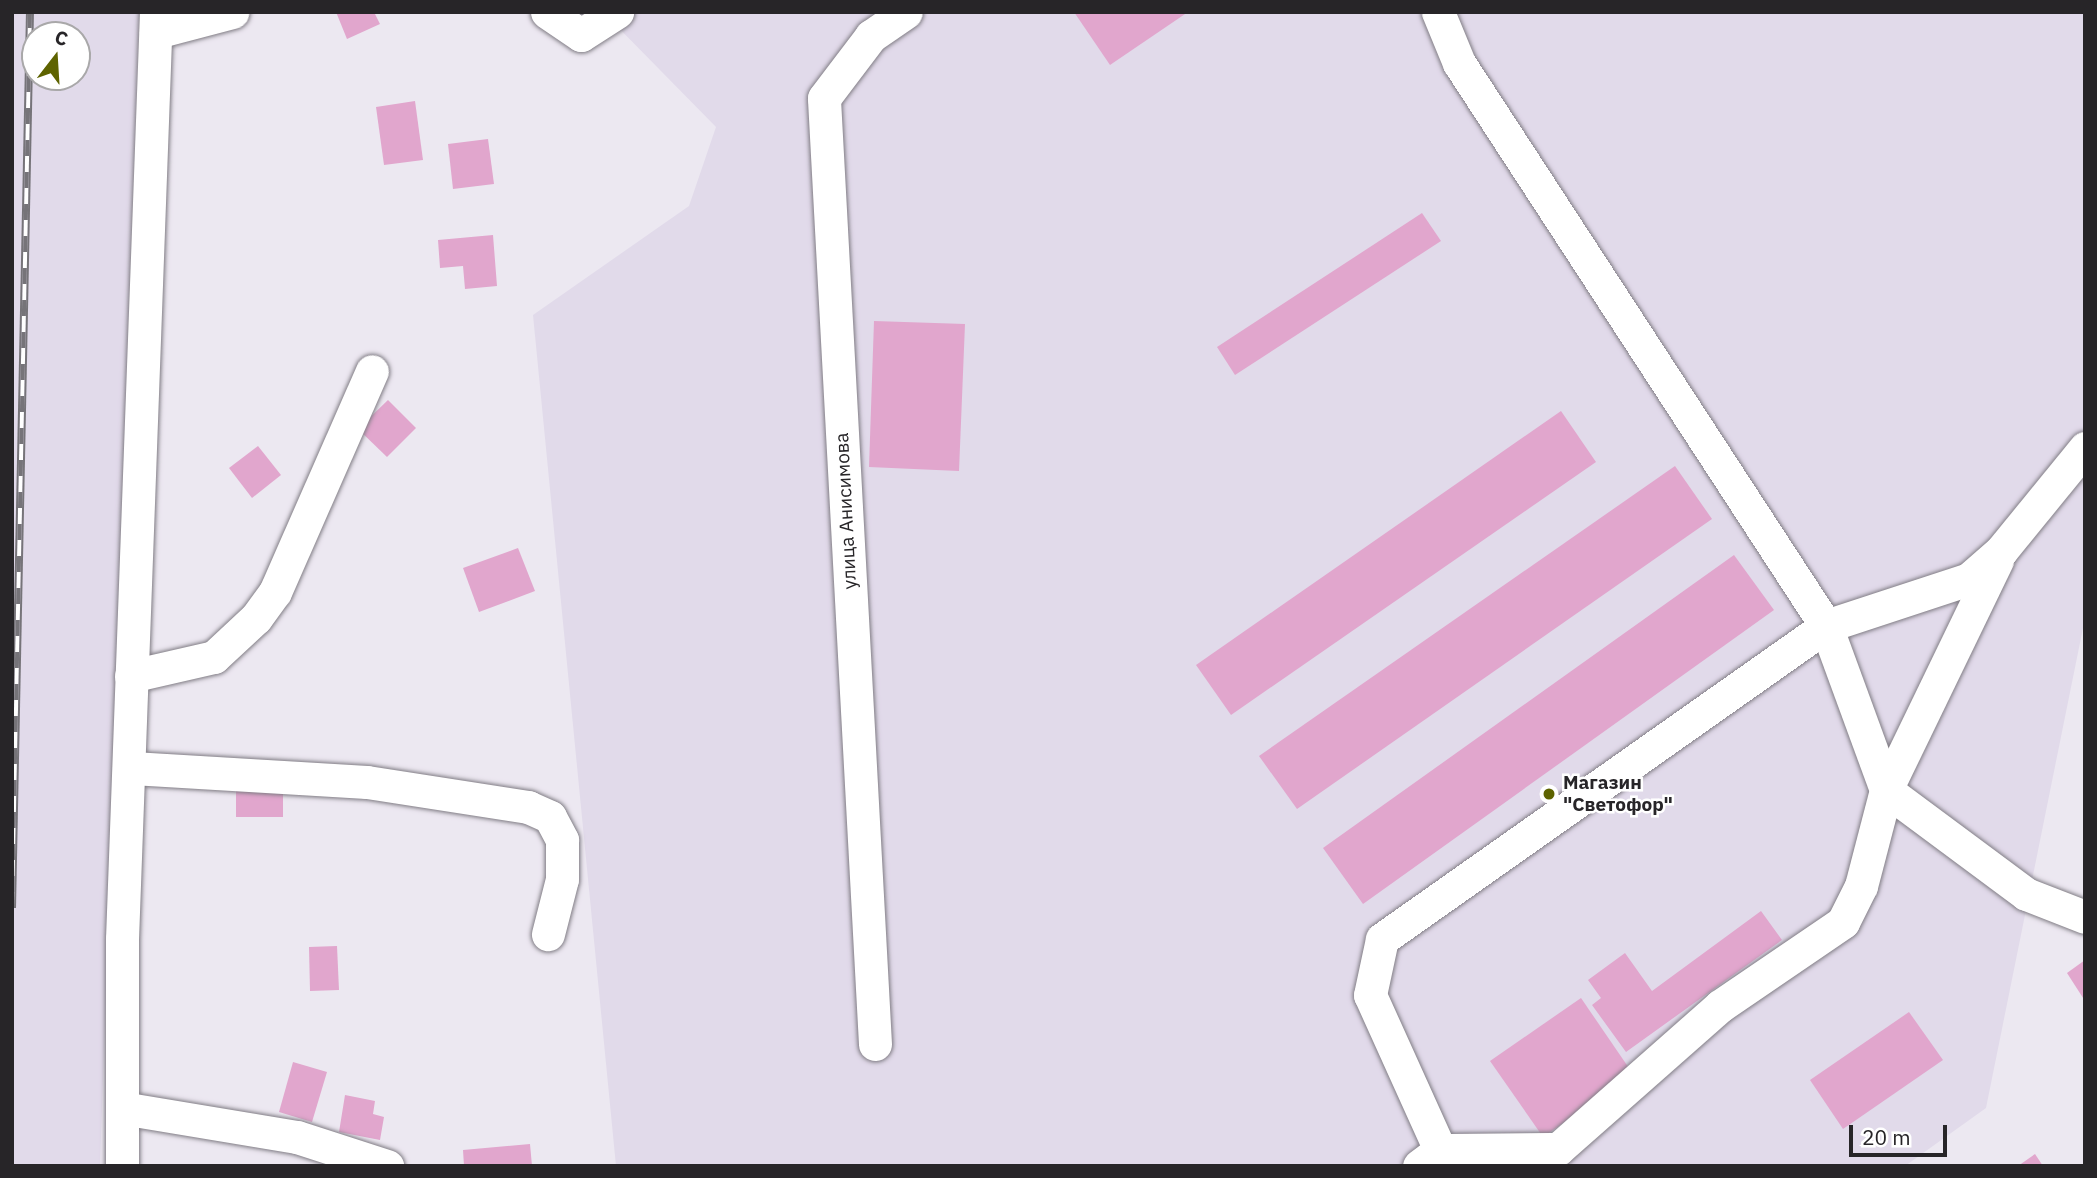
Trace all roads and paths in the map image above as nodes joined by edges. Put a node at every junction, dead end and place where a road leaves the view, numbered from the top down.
1 (232, 12) edge
2 (547, 12) edge
3 (617, 12) edge
4 (906, 12) edge
5 (1438, 12) edge
6 (156, 22) edge
7 (372, 372) dead end
8 (2085, 448) edge
9 (2001, 551) junction
10 (1826, 626) junction
11 (131, 676) junction
12 (132, 768) junction
13 (1886, 790) junction
14 (2085, 917) edge
15 (548, 934) dead end
16 (875, 1044) dead end
17 (122, 1108) junction
18 (1430, 1158) edge
19 (122, 1166) edge
20 (387, 1166) edge

1 - 6 street
2 - 3 street
4 - 16 street, улица Анисимова
5 - 10 street
6 - 11 street
7 - 11 street
8 - 9 street
9 - 10 street
9 - 13 street
10 - 13 street
10 - 18 street
11 - 12 street
12 - 15 street
12 - 17 street
13 - 14 street
13 - 18 street
17 - 19 street
17 - 20 street

